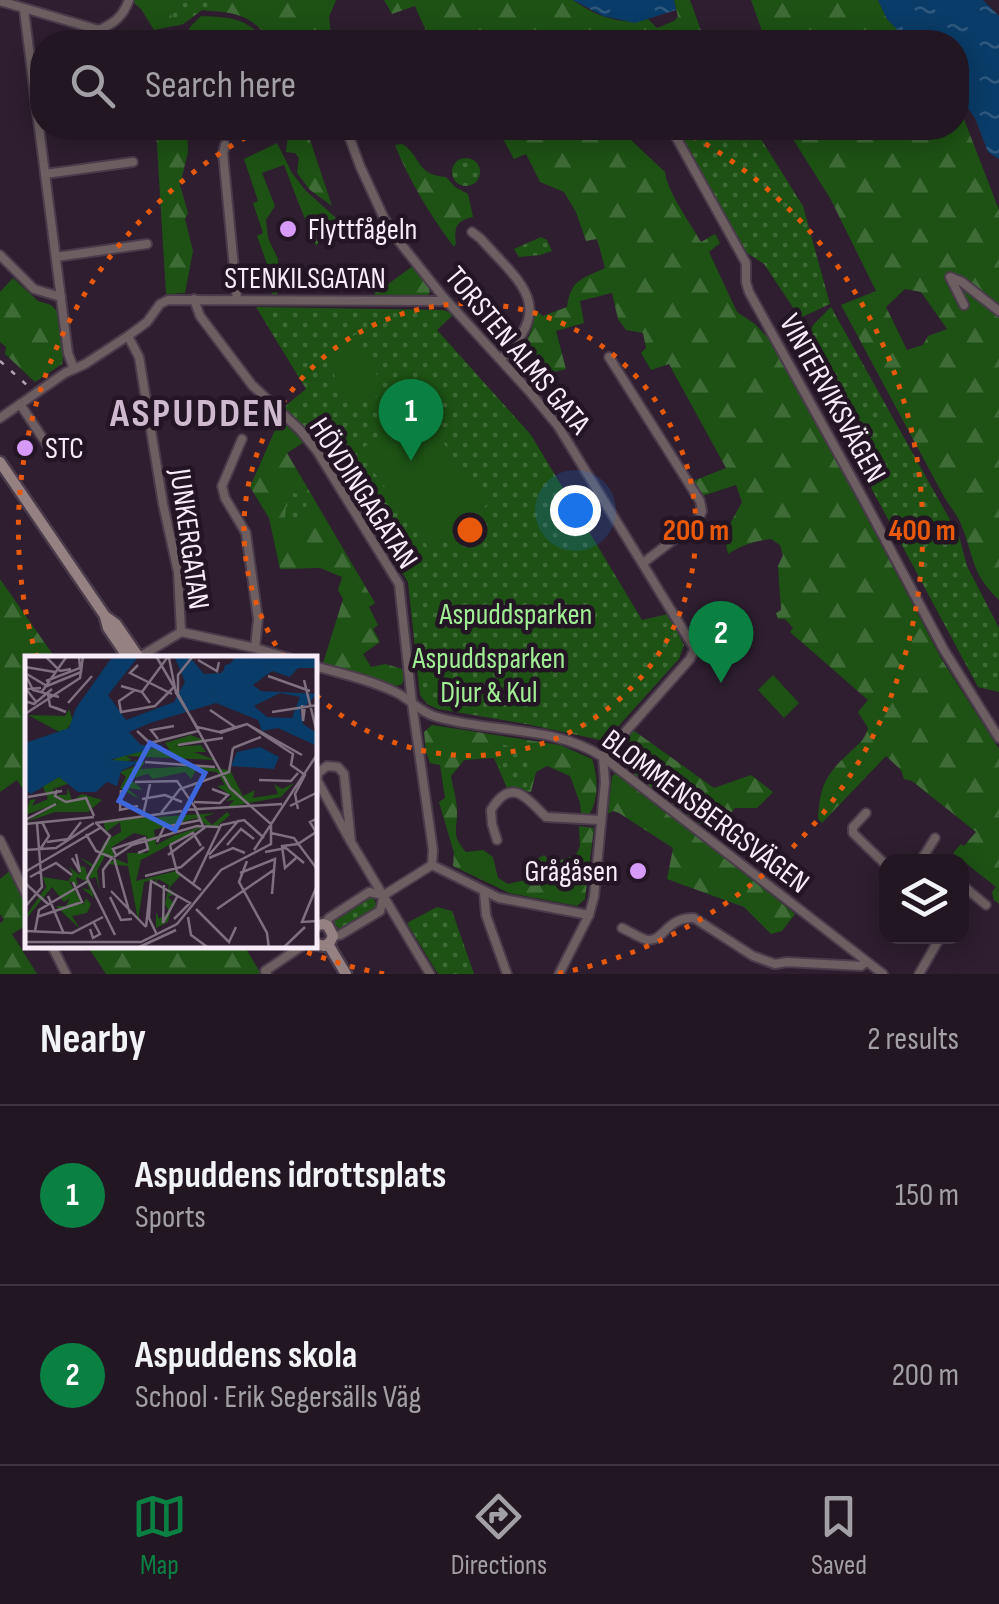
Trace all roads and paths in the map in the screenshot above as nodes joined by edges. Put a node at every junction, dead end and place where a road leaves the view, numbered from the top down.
1 (129, 0) edge
2 (0, 2) edge
3 (24, 10) junction
4 (30, 45) edge
5 (43, 140) edge
6 (350, 140) edge
7 (678, 140) edge
8 (226, 145) dead end
9 (134, 162) dead end
10 (45, 174) junction
11 (472, 232) dead end
12 (147, 244) dead end
13 (0, 255) edge
14 (56, 257) junction
15 (61, 297) junction
16 (444, 298) junction
17 (237, 299) junction
18 (194, 300) junction
19 (964, 305) dead end
20 (999, 311) edge
21 (128, 336) junction
22 (609, 356) dead end
23 (501, 359) junction
24 (74, 369) junction
25 (20, 404) junction
26 (0, 418) edge
27 (242, 439) dead end
28 (52, 452) dead end
29 (0, 462) edge
30 (5, 480) edge
31 (642, 563) junction
32 (180, 632) junction
33 (254, 648) junction
34 (134, 656) edge
35 (141, 656) edge
36 (282, 656) edge
37 (318, 667) edge
38 (412, 703) junction
39 (999, 738) edge
40 (603, 756) junction
41 (318, 772) edge
42 (318, 782) edge
43 (866, 813) dead end
44 (600, 820) junction
45 (935, 838) dead end
46 (0, 840) edge
47 (498, 840) dead end
48 (350, 842) junction
49 (927, 854) edge
50 (879, 859) edge
51 (432, 865) junction
52 (969, 891) edge
53 (25, 892) edge
54 (484, 892) junction
55 (384, 895) junction
56 (986, 906) dead end
57 (589, 914) junction
58 (318, 924) edge
59 (318, 925) edge
60 (622, 928) dead end
61 (330, 940) junction
62 (936, 944) edge
63 (318, 945) edge
64 (54, 949) edge
65 (298, 949) edge
66 (866, 962) junction
67 (775, 969) edge
68 (266, 972) edge
69 (66, 974) edge
70 (346, 974) edge
71 (430, 974) edge
72 (507, 974) edge
73 (560, 974) edge
74 (883, 974) edge
75 (919, 974) edge

1 - 3 street
2 - 3 street
3 - 4 street
5 - 10 street
6 - 16 street, TORSTEN ALMS GATA
7 - 39 street, VINTERVIKSVÄGEN
8 - 17 street
9 - 10 street
10 - 14 street
11 - 23 street
12 - 14 street
13 - 15 street
14 - 15 street
15 - 24 street
16 - 17 street, STENKILSGATAN
16 - 23 street, TORSTEN ALMS GATA
17 - 18 street, STENKILSGATAN
18 - 21 street, STENKILSGATAN
18 - 38 street, HÖVDINGAGATAN
19 - 20 street
21 - 24 street
21 - 32 street, JUNKERGATAN
22 - 31 street
23 - 31 street, TORSTEN ALMS GATA
24 - 25 street
25 - 26 street
25 - 28 street
27 - 33 street
29 - 30 street
30 - 34 street
31 - 40 street, TORSTEN ALMS GATA
32 - 33 street
32 - 35 street
33 - 36 street
37 - 38 street, BLOMMENSBERGSVÄGEN
38 - 40 street, BLOMMENSBERGSVÄGEN
38 - 51 street, HÖVDINGAGATAN
40 - 44 street
40 - 66 street, BLOMMENSBERGSVÄGEN
41 - 48 street
42 - 48 street
43 - 50 street
44 - 47 street
44 - 57 street
45 - 49 street
46 - 53 street
48 - 55 street
51 - 54 street
51 - 55 street
52 - 56 street
54 - 57 street
54 - 72 street
55 - 58 street
55 - 61 street
55 - 71 street
57 - 73 street
59 - 61 street
60 - 67 street
61 - 63 street
61 - 70 street
62 - 75 street
64 - 69 street
65 - 68 street
66 - 67 street
66 - 74 street, BLOMMENSBERGSVÄGEN

